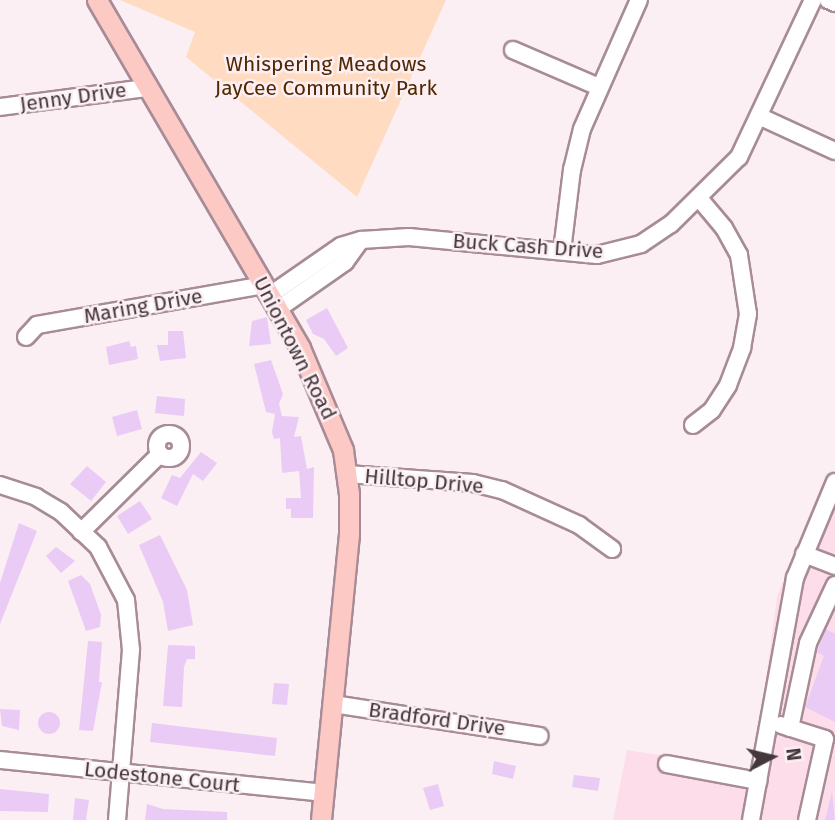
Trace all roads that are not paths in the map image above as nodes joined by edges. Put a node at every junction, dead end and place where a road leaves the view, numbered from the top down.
1 (97, 0) edge
2 (639, 0) edge
3 (813, 0) edge
4 (828, 0) edge
5 (835, 3) edge
6 (513, 50) dead end
7 (600, 87) junction
8 (146, 88) junction
9 (0, 107) edge
10 (761, 117) junction
11 (835, 151) edge
12 (699, 198) junction
13 (562, 251) junction
14 (271, 296) junction
15 (26, 337) dead end
16 (694, 425) dead end
17 (160, 454) dead end
18 (347, 474) junction
19 (835, 482) edge
20 (1, 489) edge
21 (81, 531) junction
22 (612, 549) dead end
23 (804, 554) junction
24 (835, 566) edge
25 (835, 585) edge
26 (333, 704) junction
27 (768, 721) junction
28 (790, 728) junction
29 (540, 736) dead end
30 (0, 760) edge
31 (667, 764) dead end
32 (121, 773) junction
33 (758, 781) junction
34 (324, 793) junction
35 (117, 820) edge
36 (321, 820) edge
37 (751, 820) edge
38 (807, 820) edge

1 - 8 main road, Uniontown Road
2 - 7 street
3 - 10 street, Buck Cash Drive
4 - 5 street
6 - 7 street
7 - 13 street
8 - 9 street, Jenny Drive
8 - 14 main road, Uniontown Road
10 - 11 street
10 - 12 street, Buck Cash Drive
12 - 13 street, Buck Cash Drive
12 - 16 street
13 - 14 street, Buck Cash Drive
14 - 15 street, Maring Drive
14 - 18 main road, Uniontown Road
17 - 21 street
18 - 22 street, Hilltop Drive
18 - 26 main road, Uniontown Road
19 - 23 street
20 - 21 street
21 - 32 street
23 - 24 street
23 - 27 street
25 - 28 street
26 - 29 street, Bradford Drive
26 - 34 main road, Uniontown Road
27 - 28 street
27 - 33 street
28 - 38 street
30 - 32 street, Lodestone Court
31 - 33 street
32 - 34 street, Lodestone Court
32 - 35 street
33 - 37 street
34 - 36 main road, Uniontown Road

